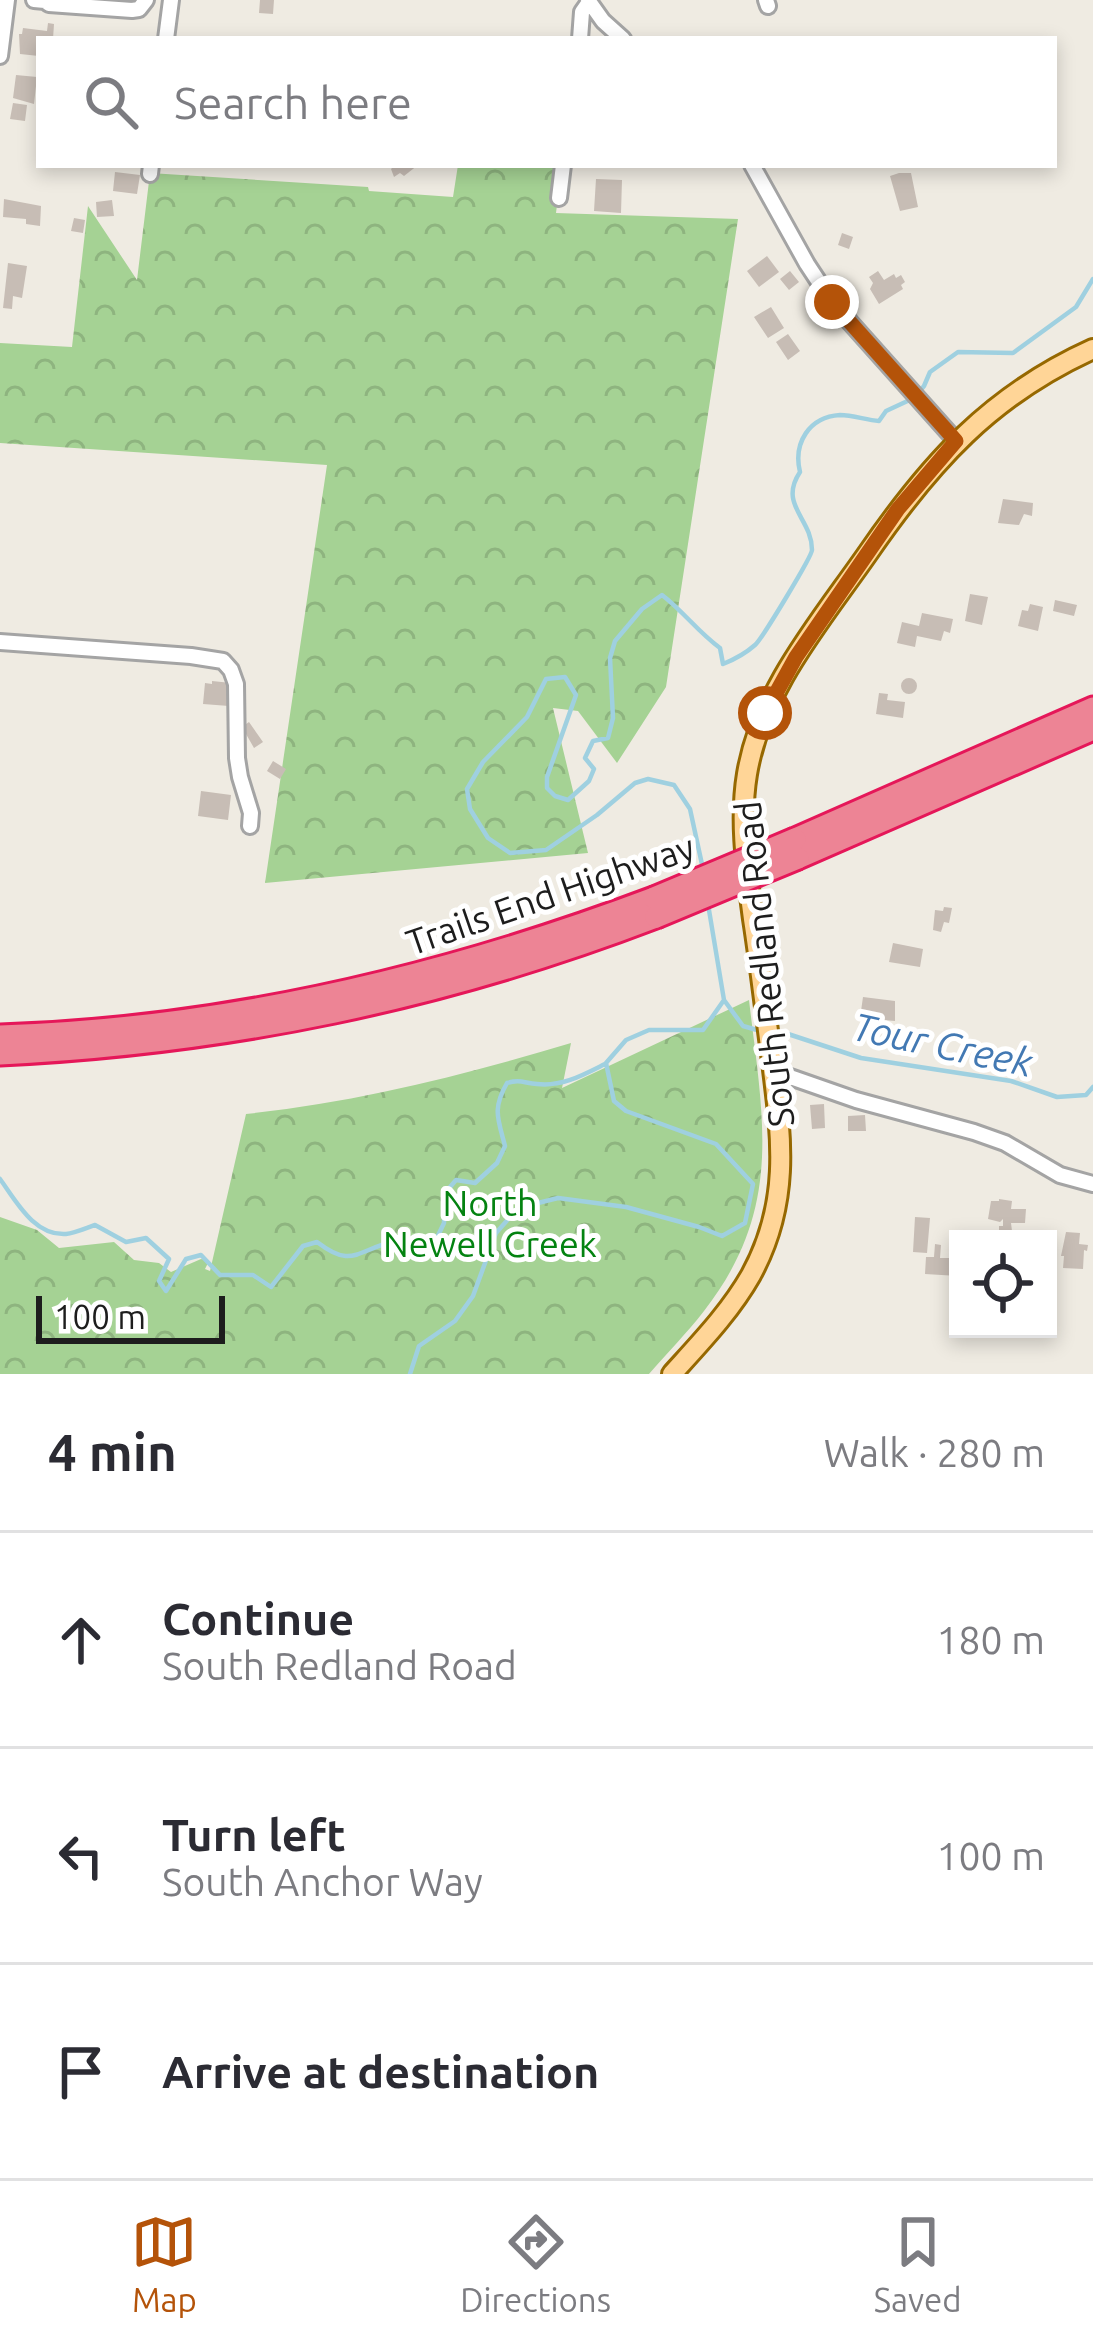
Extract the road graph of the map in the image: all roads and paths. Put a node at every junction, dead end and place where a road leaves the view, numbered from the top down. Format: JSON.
{"nodes":[{"id":1,"x":34,"y":0,"type":"edge"},
{"id":2,"x":45,"y":0,"type":"edge"},
{"id":3,"x":146,"y":0,"type":"edge"},
{"id":4,"x":170,"y":0,"type":"edge"},
{"id":5,"x":588,"y":1,"type":"edge"},
{"id":6,"x":4,"y":4,"type":"edge"},
{"id":7,"x":166,"y":36,"type":"edge"},
{"id":8,"x":580,"y":36,"type":"edge"},
{"id":9,"x":620,"y":36,"type":"edge"},
{"id":10,"x":0,"y":56,"type":"edge"},
{"id":11,"x":562,"y":168,"type":"edge"},
{"id":12,"x":754,"y":168,"type":"edge"},
{"id":13,"x":559,"y":198,"type":"dead end"},
{"id":14,"x":1093,"y":349,"type":"edge"},
{"id":15,"x":956,"y":441,"type":"junction"},
{"id":16,"x":0,"y":642,"type":"edge"},
{"id":17,"x":1093,"y":708,"type":"edge"},
{"id":18,"x":1093,"y":729,"type":"edge"},
{"id":19,"x":250,"y":826,"type":"dead end"},
{"id":20,"x":797,"y":848,"type":"junction"},
{"id":21,"x":655,"y":908,"type":"junction"},
{"id":22,"x":0,"y":1036,"type":"edge"},
{"id":23,"x":0,"y":1054,"type":"edge"},
{"id":24,"x":773,"y":1071,"type":"junction"},
{"id":25,"x":1093,"y":1184,"type":"edge"},
{"id":26,"x":671,"y":1374,"type":"edge"}],
"edges":[{"from":1,"to":2,"type":"street"},
{"from":2,"to":3,"type":"street"},
{"from":4,"to":7,"type":"street"},
{"from":5,"to":8,"type":"street"},
{"from":5,"to":9,"type":"street"},
{"from":6,"to":10,"type":"street"},
{"from":11,"to":13,"type":"street"},
{"from":12,"to":15,"type":"street"},
{"from":14,"to":15,"type":"main road","name":"South Redland Road"},
{"from":15,"to":24,"type":"main road","name":"South Redland Road"},
{"from":16,"to":19,"type":"street"},
{"from":17,"to":20,"type":"highway","name":"Trails End Highway"},
{"from":18,"to":20,"type":"highway","name":"Trails End Highway"},
{"from":20,"to":21,"type":"highway","name":"Trails End Highway","bridge":true},
{"from":21,"to":22,"type":"highway","name":"Trails End Highway"},
{"from":21,"to":23,"type":"highway","name":"Trails End Highway"},
{"from":24,"to":25,"type":"street"},
{"from":24,"to":26,"type":"main road","name":"South Redland Road"}]}
